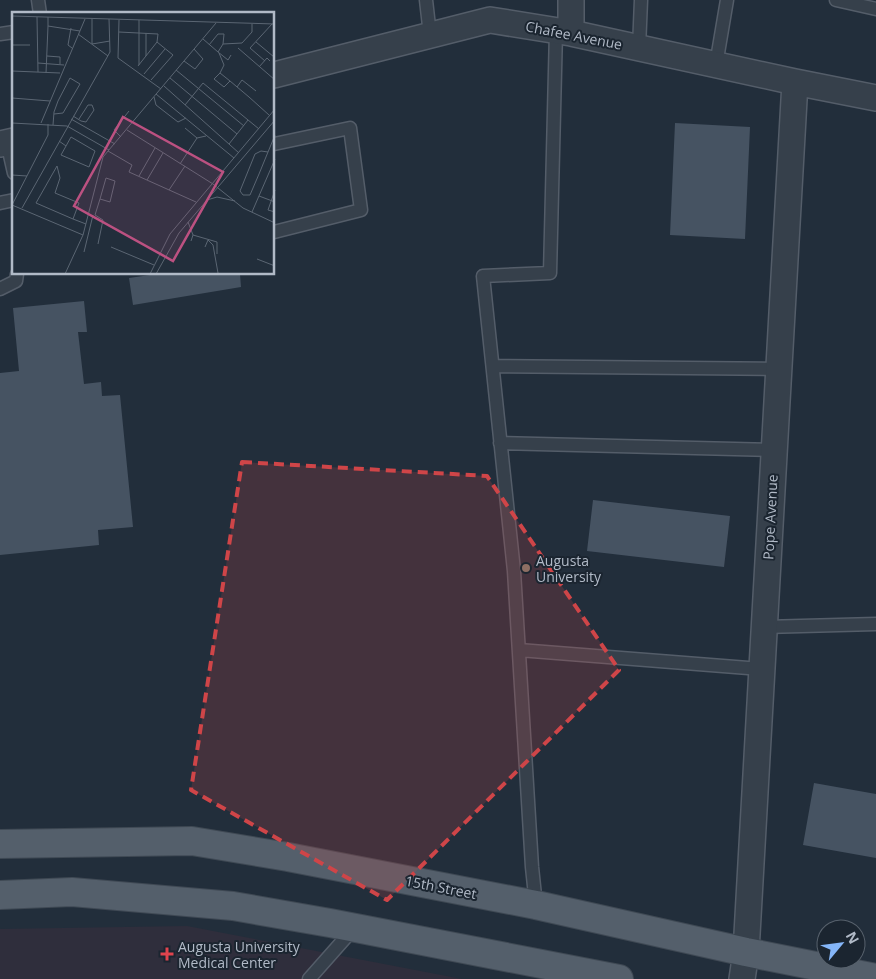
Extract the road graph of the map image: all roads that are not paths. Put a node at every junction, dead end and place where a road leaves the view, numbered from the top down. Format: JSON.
{"nodes":[{"id":1,"x":426,"y":0,"type":"edge"},
{"id":2,"x":571,"y":0,"type":"edge"},
{"id":3,"x":641,"y":0,"type":"edge"},
{"id":4,"x":727,"y":0,"type":"edge"},
{"id":5,"x":836,"y":0,"type":"edge"},
{"id":6,"x":876,"y":9,"type":"edge"},
{"id":7,"x":563,"y":32,"type":"junction"},
{"id":8,"x":430,"y":35,"type":"junction"},
{"id":9,"x":639,"y":48,"type":"junction"},
{"id":10,"x":716,"y":65,"type":"junction"},
{"id":11,"x":275,"y":75,"type":"edge"},
{"id":12,"x":795,"y":82,"type":"junction"},
{"id":13,"x":876,"y":98,"type":"edge"},
{"id":14,"x":7,"y":142,"type":"edge"},
{"id":15,"x":275,"y":144,"type":"edge"},
{"id":16,"x":12,"y":164,"type":"edge"},
{"id":17,"x":275,"y":232,"type":"edge"},
{"id":18,"x":17,"y":275,"type":"edge"},
{"id":19,"x":0,"y":289,"type":"edge"},
{"id":20,"x":493,"y":366,"type":"junction"},
{"id":21,"x":778,"y":369,"type":"junction"},
{"id":22,"x":500,"y":443,"type":"junction"},
{"id":23,"x":773,"y":450,"type":"junction"},
{"id":24,"x":876,"y":624,"type":"edge"},
{"id":25,"x":764,"y":627,"type":"junction"},
{"id":26,"x":519,"y":650,"type":"junction"},
{"id":27,"x":761,"y":670,"type":"junction"},
{"id":28,"x":108,"y":842,"type":"junction"},
{"id":29,"x":0,"y":844,"type":"edge"},
{"id":30,"x":0,"y":861,"type":"edge"},
{"id":31,"x":0,"y":895,"type":"edge"},
{"id":32,"x":536,"y":905,"type":"junction"},
{"id":33,"x":355,"y":928,"type":"junction"},
{"id":34,"x":746,"y":952,"type":"junction"},
{"id":35,"x":606,"y":978,"type":"edge"},
{"id":36,"x":876,"y":978,"type":"edge"},
{"id":37,"x":309,"y":979,"type":"edge"},
{"id":38,"x":742,"y":979,"type":"edge"}],
"edges":[{"from":1,"to":8,"type":"lane"},
{"from":2,"to":7,"type":"street"},
{"from":3,"to":9,"type":"lane"},
{"from":4,"to":10,"type":"lane"},
{"from":5,"to":6,"type":"lane"},
{"from":7,"to":8,"type":"street","name":"Chafee Avenue"},
{"from":7,"to":9,"type":"street","name":"Chafee Avenue"},
{"from":7,"to":20,"type":"lane"},
{"from":8,"to":11,"type":"street","name":"Chafee Avenue"},
{"from":9,"to":10,"type":"street","name":"Chafee Avenue"},
{"from":10,"to":12,"type":"street","name":"Chafee Avenue"},
{"from":12,"to":13,"type":"street","name":"Chafee Avenue"},
{"from":12,"to":21,"type":"street","name":"Pope Avenue"},
{"from":14,"to":16,"type":"lane"},
{"from":15,"to":17,"type":"lane"},
{"from":18,"to":19,"type":"lane"},
{"from":20,"to":21,"type":"lane"},
{"from":20,"to":22,"type":"lane"},
{"from":21,"to":23,"type":"street","name":"Pope Avenue"},
{"from":22,"to":23,"type":"lane"},
{"from":22,"to":26,"type":"lane"},
{"from":23,"to":25,"type":"street","name":"Pope Avenue"},
{"from":24,"to":25,"type":"lane"},
{"from":25,"to":27,"type":"street","name":"Pope Avenue"},
{"from":26,"to":27,"type":"lane"},
{"from":26,"to":32,"type":"lane"},
{"from":27,"to":34,"type":"street","name":"Pope Avenue"},
{"from":28,"to":29,"type":"main road","name":"15th Street"},
{"from":28,"to":30,"type":"main road"},
{"from":28,"to":32,"type":"main road","name":"15th Street"},
{"from":31,"to":33,"type":"main road"},
{"from":32,"to":34,"type":"main road","name":"15th Street"},
{"from":33,"to":35,"type":"main road"},
{"from":33,"to":37,"type":"lane"},
{"from":34,"to":36,"type":"main road","name":"15th Street"},
{"from":34,"to":38,"type":"street","name":"Pope Avenue"}]}
